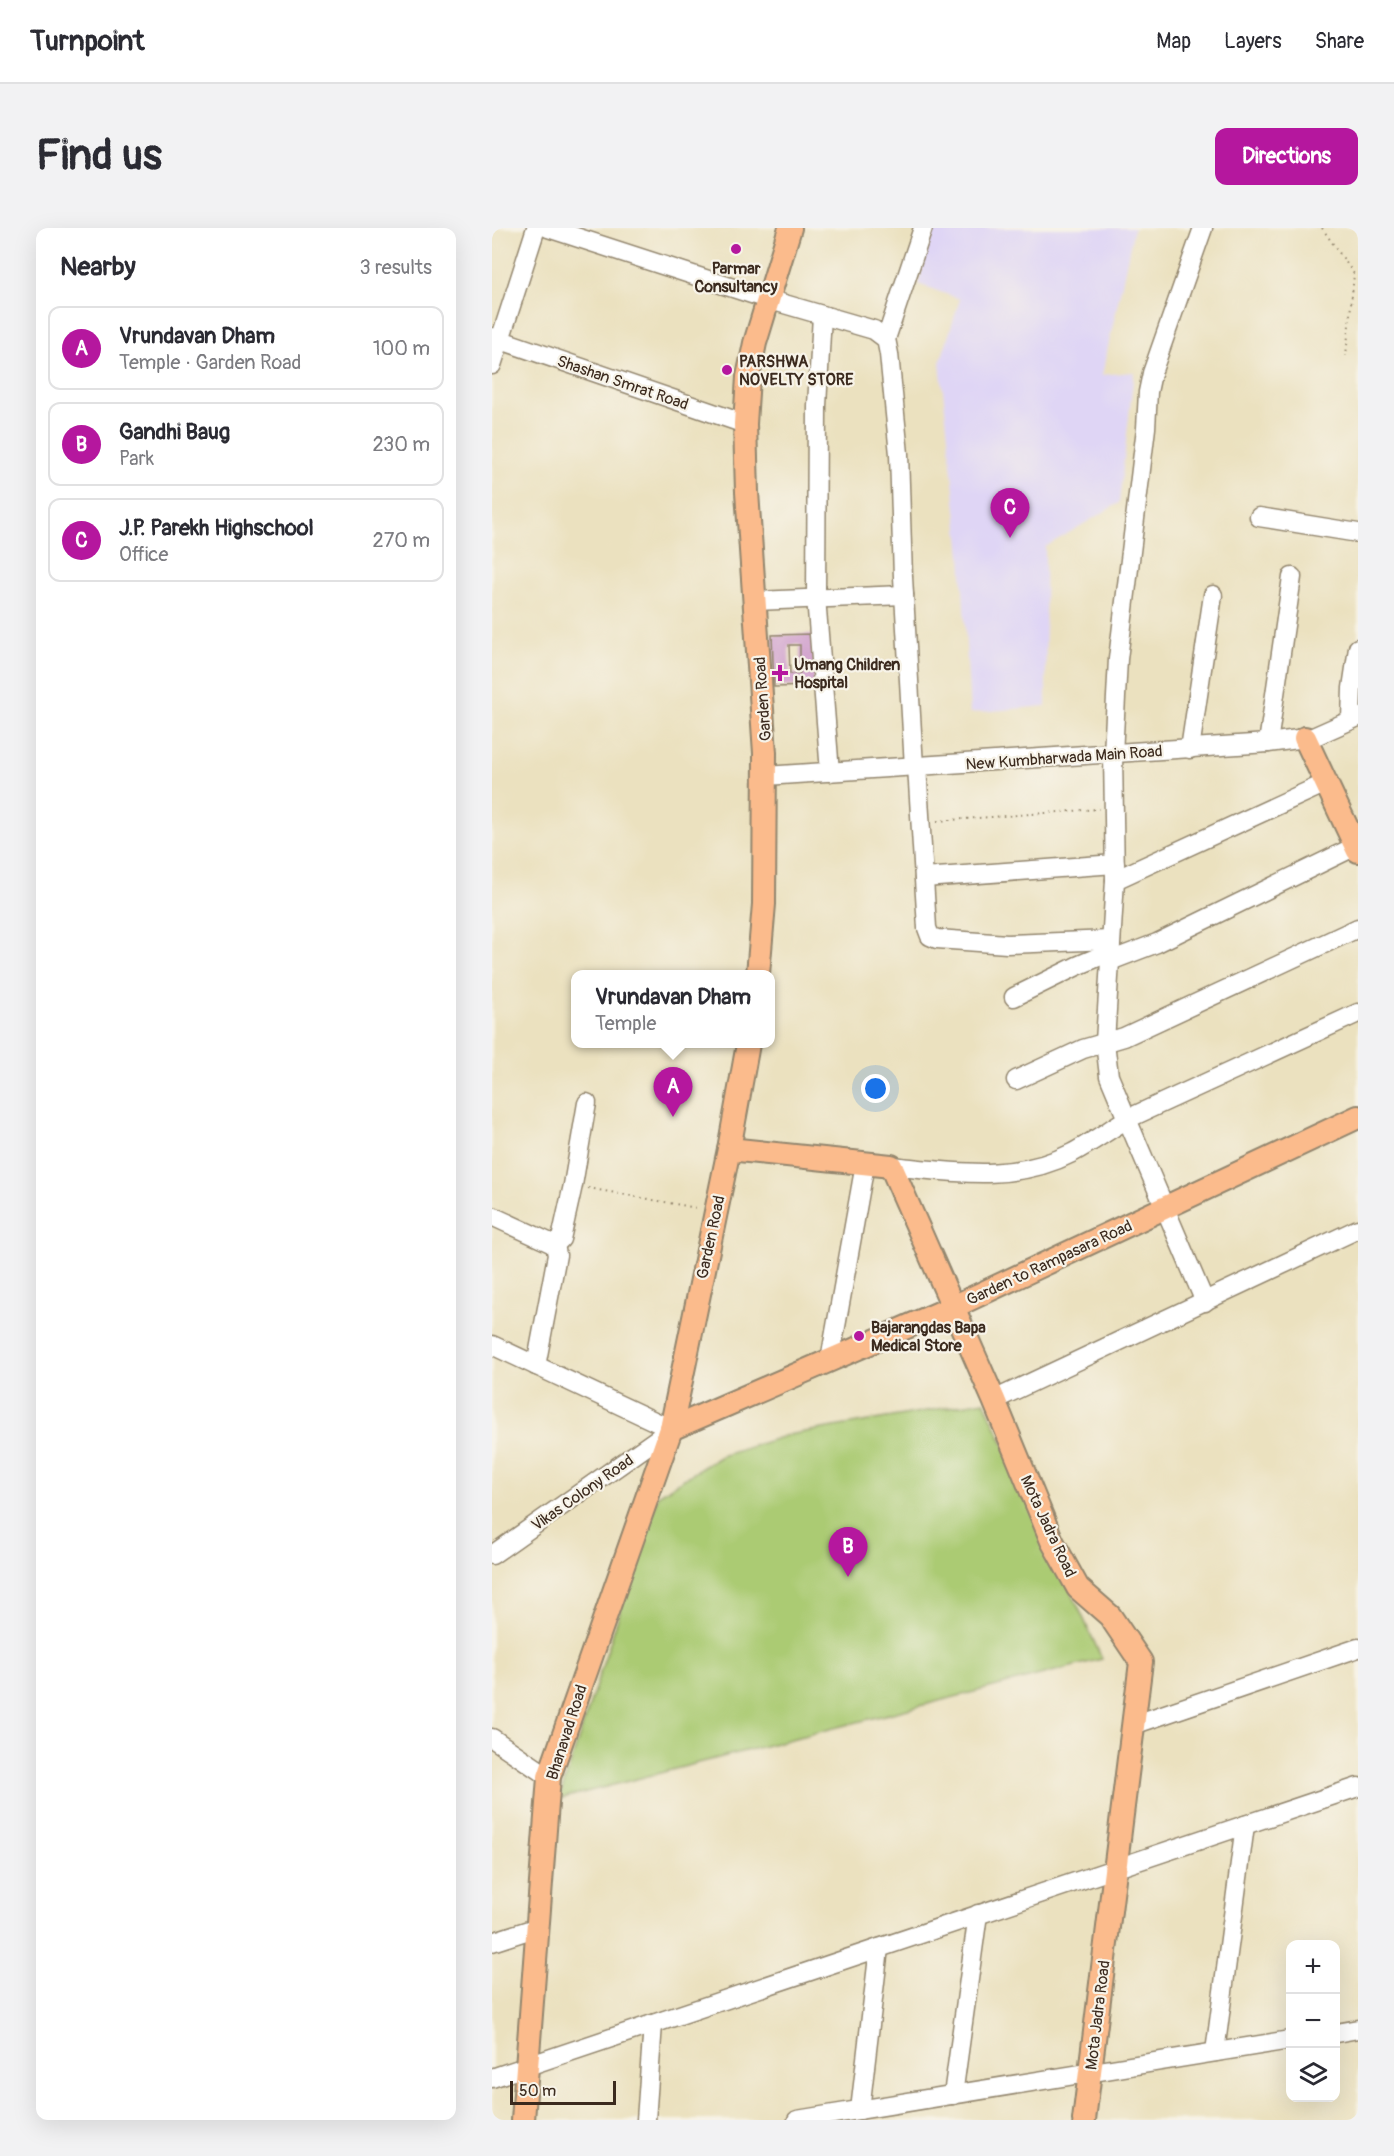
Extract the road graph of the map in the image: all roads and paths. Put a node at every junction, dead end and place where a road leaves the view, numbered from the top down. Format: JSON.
{"nodes":[{"id":1,"x":537,"y":228,"type":"edge"},
{"id":2,"x":548,"y":228,"type":"edge"},
{"id":3,"x":790,"y":228,"type":"edge"},
{"id":4,"x":923,"y":228,"type":"edge"},
{"id":5,"x":1203,"y":228,"type":"edge"},
{"id":6,"x":1322,"y":228,"type":"edge"},
{"id":7,"x":767,"y":298,"type":"junction"},
{"id":8,"x":822,"y":315,"type":"junction"},
{"id":9,"x":496,"y":339,"type":"edge"},
{"id":10,"x":885,"y":339,"type":"junction"},
{"id":11,"x":1346,"y":356,"type":"dead end"},
{"id":12,"x":492,"y":365,"type":"edge"},
{"id":13,"x":745,"y":424,"type":"junction"},
{"id":14,"x":1259,"y":517,"type":"dead end"},
{"id":15,"x":1358,"y":533,"type":"edge"},
{"id":16,"x":1292,"y":577,"type":"dead end"},
{"id":17,"x":904,"y":595,"type":"junction"},
{"id":18,"x":1213,"y":595,"type":"dead end"},
{"id":19,"x":816,"y":597,"type":"junction"},
{"id":20,"x":755,"y":601,"type":"junction"},
{"id":21,"x":1358,"y":648,"type":"edge"},
{"id":22,"x":1355,"y":719,"type":"edge"},
{"id":23,"x":1305,"y":738,"type":"junction"},
{"id":24,"x":1268,"y":743,"type":"junction"},
{"id":25,"x":1190,"y":749,"type":"junction"},
{"id":26,"x":1113,"y":754,"type":"junction"},
{"id":27,"x":915,"y":766,"type":"junction"},
{"id":28,"x":830,"y":772,"type":"junction"},
{"id":29,"x":765,"y":776,"type":"junction"},
{"id":30,"x":1326,"y":783,"type":"junction"},
{"id":31,"x":1114,"y":808,"type":"junction"},
{"id":32,"x":920,"y":823,"type":"junction"},
{"id":33,"x":1357,"y":847,"type":"edge"},
{"id":34,"x":1115,"y":872,"type":"junction"},
{"id":35,"x":924,"y":878,"type":"junction"},
{"id":36,"x":1358,"y":928,"type":"edge"},
{"id":37,"x":1111,"y":951,"type":"junction"},
{"id":38,"x":758,"y":970,"type":"edge"},
{"id":39,"x":1014,"y":997,"type":"dead end"},
{"id":40,"x":1358,"y":1013,"type":"edge"},
{"id":41,"x":1105,"y":1042,"type":"junction"},
{"id":42,"x":747,"y":1048,"type":"edge"},
{"id":43,"x":1016,"y":1080,"type":"dead end"},
{"id":44,"x":587,"y":1103,"type":"dead end"},
{"id":45,"x":1358,"y":1117,"type":"edge"},
{"id":46,"x":1127,"y":1119,"type":"junction"},
{"id":47,"x":729,"y":1149,"type":"junction"},
{"id":48,"x":865,"y":1164,"type":"junction"},
{"id":49,"x":891,"y":1166,"type":"junction"},
{"id":50,"x":573,"y":1185,"type":"junction"},
{"id":51,"x":1165,"y":1209,"type":"junction"},
{"id":52,"x":716,"y":1211,"type":"junction"},
{"id":53,"x":492,"y":1216,"type":"edge"},
{"id":54,"x":1358,"y":1229,"type":"edge"},
{"id":55,"x":555,"y":1245,"type":"junction"},
{"id":56,"x":1205,"y":1302,"type":"junction"},
{"id":57,"x":953,"y":1307,"type":"junction"},
{"id":58,"x":492,"y":1345,"type":"edge"},
{"id":59,"x":830,"y":1360,"type":"junction"},
{"id":60,"x":536,"y":1366,"type":"junction"},
{"id":61,"x":994,"y":1400,"type":"junction"},
{"id":62,"x":671,"y":1429,"type":"junction"},
{"id":63,"x":492,"y":1555,"type":"edge"},
{"id":64,"x":1358,"y":1648,"type":"edge"},
{"id":65,"x":1133,"y":1725,"type":"junction"},
{"id":66,"x":492,"y":1738,"type":"edge"},
{"id":67,"x":549,"y":1777,"type":"junction"},
{"id":68,"x":1358,"y":1787,"type":"edge"},
{"id":69,"x":1245,"y":1825,"type":"junction"},
{"id":70,"x":1115,"y":1868,"type":"junction"},
{"id":71,"x":978,"y":1914,"type":"junction"},
{"id":72,"x":537,"y":1927,"type":"junction"},
{"id":73,"x":492,"y":1942,"type":"edge"},
{"id":74,"x":879,"y":1948,"type":"junction"},
{"id":75,"x":653,"y":2024,"type":"junction"},
{"id":76,"x":1358,"y":2029,"type":"edge"},
{"id":77,"x":1340,"y":2032,"type":"edge"},
{"id":78,"x":1286,"y":2041,"type":"edge"},
{"id":79,"x":1215,"y":2052,"type":"junction"},
{"id":80,"x":527,"y":2066,"type":"junction"},
{"id":81,"x":1089,"y":2073,"type":"junction"},
{"id":82,"x":492,"y":2078,"type":"edge"},
{"id":83,"x":953,"y":2095,"type":"junction"},
{"id":84,"x":860,"y":2110,"type":"junction"},
{"id":85,"x":523,"y":2120,"type":"edge"},
{"id":86,"x":646,"y":2120,"type":"edge"},
{"id":87,"x":797,"y":2120,"type":"edge"},
{"id":88,"x":1084,"y":2120,"type":"edge"}],
"edges":[{"from":1,"to":9,"type":"street"},
{"from":2,"to":7,"type":"street"},
{"from":3,"to":7,"type":"main road","name":"Garden Road"},
{"from":4,"to":10,"type":"street"},
{"from":5,"to":26,"type":"street"},
{"from":6,"to":11,"type":"path"},
{"from":7,"to":8,"type":"street"},
{"from":7,"to":13,"type":"main road","name":"Garden Road"},
{"from":8,"to":10,"type":"street"},
{"from":8,"to":19,"type":"street"},
{"from":9,"to":12,"type":"street"},
{"from":9,"to":13,"type":"street","name":"Shashan Smrat Road"},
{"from":10,"to":17,"type":"street"},
{"from":13,"to":20,"type":"main road","name":"Garden Road"},
{"from":14,"to":15,"type":"street"},
{"from":16,"to":24,"type":"street"},
{"from":17,"to":19,"type":"street"},
{"from":17,"to":27,"type":"street"},
{"from":18,"to":25,"type":"street"},
{"from":19,"to":20,"type":"street"},
{"from":19,"to":28,"type":"street"},
{"from":20,"to":29,"type":"main road","name":"Garden Road"},
{"from":21,"to":22,"type":"street"},
{"from":22,"to":23,"type":"street","name":"New Kumbharwada Main Road"},
{"from":23,"to":24,"type":"street","name":"New Kumbharwada Main Road"},
{"from":23,"to":30,"type":"main road"},
{"from":24,"to":25,"type":"street","name":"New Kumbharwada Main Road"},
{"from":25,"to":26,"type":"street","name":"New Kumbharwada Main Road"},
{"from":26,"to":27,"type":"street","name":"New Kumbharwada Main Road"},
{"from":26,"to":31,"type":"street"},
{"from":27,"to":28,"type":"street","name":"New Kumbharwada Main Road"},
{"from":27,"to":32,"type":"street"},
{"from":28,"to":29,"type":"street","name":"New Kumbharwada Main Road"},
{"from":29,"to":38,"type":"main road","name":"Garden Road"},
{"from":30,"to":33,"type":"main road"},
{"from":30,"to":34,"type":"street"},
{"from":31,"to":32,"type":"path"},
{"from":31,"to":34,"type":"street"},
{"from":32,"to":35,"type":"street"},
{"from":33,"to":37,"type":"street"},
{"from":34,"to":35,"type":"street"},
{"from":34,"to":37,"type":"street"},
{"from":35,"to":37,"type":"street"},
{"from":36,"to":41,"type":"street"},
{"from":37,"to":39,"type":"street"},
{"from":37,"to":41,"type":"street"},
{"from":40,"to":46,"type":"street"},
{"from":41,"to":43,"type":"street"},
{"from":41,"to":46,"type":"street"},
{"from":42,"to":47,"type":"main road","name":"Garden Road"},
{"from":44,"to":50,"type":"street"},
{"from":45,"to":51,"type":"main road","name":"Garden to Rampasara Road"},
{"from":46,"to":49,"type":"street"},
{"from":46,"to":51,"type":"street"},
{"from":47,"to":48,"type":"main road"},
{"from":47,"to":52,"type":"main road","name":"Garden Road"},
{"from":48,"to":49,"type":"main road"},
{"from":48,"to":59,"type":"street"},
{"from":49,"to":57,"type":"main road","name":"Mota Jadra Road"},
{"from":50,"to":52,"type":"path"},
{"from":50,"to":55,"type":"street"},
{"from":51,"to":56,"type":"street"},
{"from":51,"to":57,"type":"main road","name":"Garden to Rampasara Road"},
{"from":52,"to":62,"type":"main road","name":"Garden Road"},
{"from":53,"to":55,"type":"street"},
{"from":54,"to":56,"type":"street"},
{"from":55,"to":60,"type":"street"},
{"from":56,"to":61,"type":"street"},
{"from":57,"to":59,"type":"main road","name":"Garden to Rampasara Road"},
{"from":57,"to":61,"type":"main road","name":"Mota Jadra Road"},
{"from":58,"to":60,"type":"street"},
{"from":59,"to":62,"type":"main road","name":"Garden to Rampasara Road"},
{"from":60,"to":62,"type":"street"},
{"from":61,"to":65,"type":"main road","name":"Mota Jadra Road"},
{"from":62,"to":63,"type":"street","name":"Vikas Colony Road"},
{"from":62,"to":67,"type":"main road","name":"Bhanavad Road"},
{"from":64,"to":65,"type":"street"},
{"from":65,"to":70,"type":"main road","name":"Mota Jadra Road"},
{"from":66,"to":67,"type":"street"},
{"from":67,"to":72,"type":"main road","name":"Bhanavad Road"},
{"from":68,"to":69,"type":"street"},
{"from":69,"to":70,"type":"street"},
{"from":69,"to":79,"type":"street"},
{"from":70,"to":71,"type":"street"},
{"from":70,"to":81,"type":"main road","name":"Mota Jadra Road"},
{"from":71,"to":74,"type":"street"},
{"from":71,"to":83,"type":"street"},
{"from":72,"to":73,"type":"street"},
{"from":72,"to":80,"type":"main road","name":"Bhanavad Road"},
{"from":74,"to":75,"type":"street"},
{"from":74,"to":84,"type":"street"},
{"from":75,"to":80,"type":"street"},
{"from":75,"to":86,"type":"street"},
{"from":76,"to":77,"type":"street"},
{"from":78,"to":79,"type":"street"},
{"from":79,"to":81,"type":"street"},
{"from":80,"to":82,"type":"street"},
{"from":80,"to":85,"type":"main road","name":"Bhanavad Road"},
{"from":81,"to":83,"type":"street"},
{"from":81,"to":88,"type":"main road","name":"Mota Jadra Road"},
{"from":83,"to":84,"type":"street"},
{"from":84,"to":87,"type":"street"}]}
